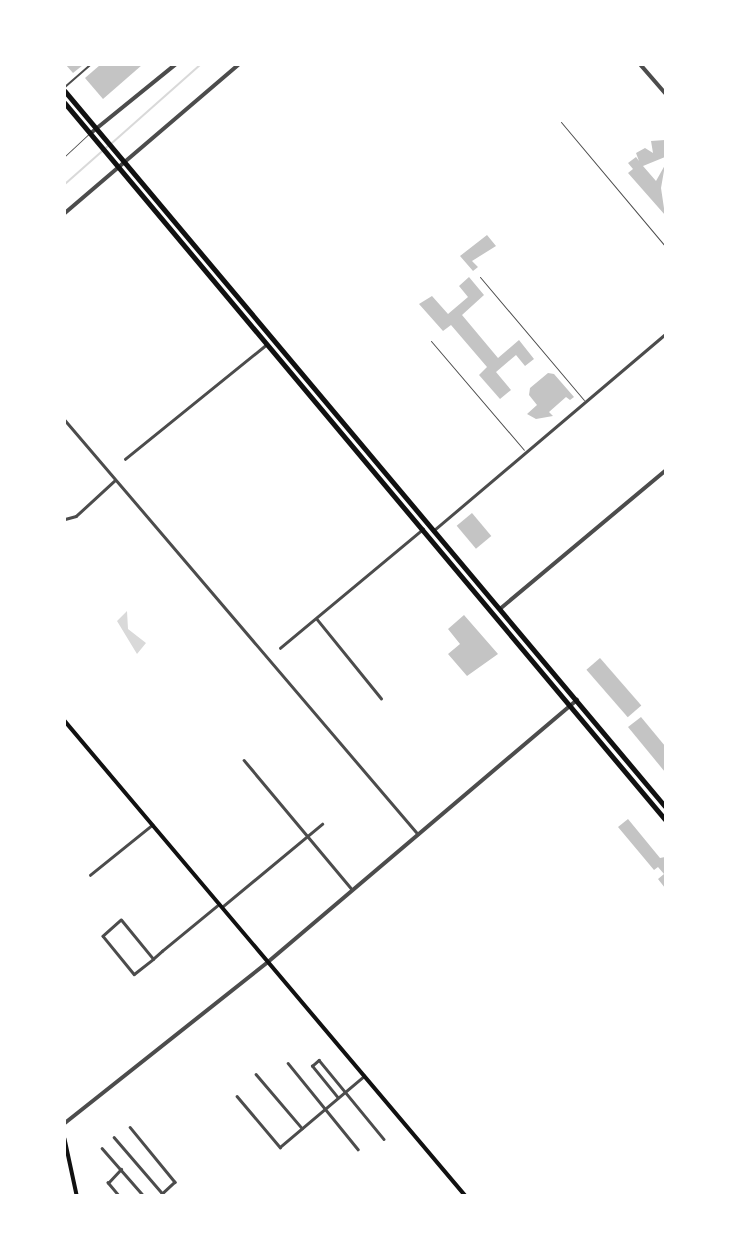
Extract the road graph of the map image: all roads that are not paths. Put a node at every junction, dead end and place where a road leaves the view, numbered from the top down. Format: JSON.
{"nodes":[{"id":1,"x":90,"y":65,"type":"edge"},
{"id":2,"x":175,"y":65,"type":"edge"},
{"id":3,"x":237,"y":65,"type":"edge"},
{"id":4,"x":641,"y":65,"type":"edge"},
{"id":5,"x":65,"y":89,"type":"edge"},
{"id":6,"x":665,"y":93,"type":"edge"},
{"id":7,"x":65,"y":103,"type":"edge"},
{"id":8,"x":561,"y":122,"type":"dead end"},
{"id":9,"x":99,"y":127,"type":"junction"},
{"id":10,"x":91,"y":133,"type":"junction"},
{"id":11,"x":65,"y":156,"type":"edge"},
{"id":12,"x":127,"y":159,"type":"junction"},
{"id":13,"x":119,"y":165,"type":"junction"},
{"id":14,"x":65,"y":213,"type":"edge"},
{"id":15,"x":665,"y":246,"type":"edge"},
{"id":16,"x":480,"y":277,"type":"dead end"},
{"id":17,"x":665,"y":334,"type":"edge"},
{"id":18,"x":430,"y":341,"type":"dead end"},
{"id":19,"x":266,"y":345,"type":"junction"},
{"id":20,"x":586,"y":401,"type":"junction"},
{"id":21,"x":65,"y":420,"type":"edge"},
{"id":22,"x":526,"y":452,"type":"junction"},
{"id":23,"x":125,"y":459,"type":"dead end"},
{"id":24,"x":665,"y":471,"type":"edge"},
{"id":25,"x":114,"y":481,"type":"junction"},
{"id":26,"x":65,"y":519,"type":"edge"},
{"id":27,"x":423,"y":529,"type":"junction"},
{"id":28,"x":433,"y":531,"type":"junction"},
{"id":29,"x":500,"y":609,"type":"junction"},
{"id":30,"x":316,"y":618,"type":"junction"},
{"id":31,"x":280,"y":648,"type":"dead end"},
{"id":32,"x":381,"y":698,"type":"dead end"},
{"id":33,"x":577,"y":700,"type":"junction"},
{"id":34,"x":570,"y":706,"type":"junction"},
{"id":35,"x":65,"y":721,"type":"edge"},
{"id":36,"x":244,"y":760,"type":"dead end"},
{"id":37,"x":665,"y":806,"type":"edge"},
{"id":38,"x":665,"y":819,"type":"edge"},
{"id":39,"x":322,"y":824,"type":"dead end"},
{"id":40,"x":152,"y":825,"type":"junction"},
{"id":41,"x":418,"y":834,"type":"junction"},
{"id":42,"x":308,"y":836,"type":"junction"},
{"id":43,"x":90,"y":875,"type":"dead end"},
{"id":44,"x":352,"y":890,"type":"junction"},
{"id":45,"x":220,"y":906,"type":"junction"},
{"id":46,"x":153,"y":959,"type":"junction"},
{"id":47,"x":268,"y":962,"type":"junction"},
{"id":48,"x":288,"y":1063,"type":"dead end"},
{"id":49,"x":256,"y":1074,"type":"dead end"},
{"id":50,"x":364,"y":1076,"type":"junction"},
{"id":51,"x":345,"y":1092,"type":"junction"},
{"id":52,"x":237,"y":1096,"type":"dead end"},
{"id":53,"x":338,"y":1098,"type":"junction"},
{"id":54,"x":326,"y":1109,"type":"junction"},
{"id":55,"x":65,"y":1123,"type":"edge"},
{"id":56,"x":130,"y":1127,"type":"dead end"},
{"id":57,"x":302,"y":1128,"type":"junction"},
{"id":58,"x":114,"y":1137,"type":"dead end"},
{"id":59,"x":65,"y":1139,"type":"edge"},
{"id":60,"x":384,"y":1139,"type":"dead end"},
{"id":61,"x":102,"y":1148,"type":"dead end"},
{"id":62,"x":358,"y":1149,"type":"dead end"},
{"id":63,"x":66,"y":1155,"type":"edge"},
{"id":64,"x":121,"y":1169,"type":"junction"},
{"id":65,"x":162,"y":1194,"type":"edge"},
{"id":66,"x":77,"y":1195,"type":"edge"},
{"id":67,"x":118,"y":1195,"type":"edge"},
{"id":68,"x":143,"y":1195,"type":"edge"},
{"id":69,"x":465,"y":1195,"type":"edge"}],
"edges":[{"from":1,"to":5,"type":"street"},
{"from":2,"to":9,"type":"street"},
{"from":3,"to":12,"type":"street"},
{"from":4,"to":6,"type":"street"},
{"from":5,"to":9,"type":"main road"},
{"from":7,"to":10,"type":"main road"},
{"from":8,"to":15,"type":"lane"},
{"from":9,"to":10,"type":"street"},
{"from":9,"to":12,"type":"main road"},
{"from":10,"to":11,"type":"lane"},
{"from":10,"to":13,"type":"main road"},
{"from":12,"to":13,"type":"street"},
{"from":12,"to":28,"type":"main road"},
{"from":13,"to":14,"type":"street"},
{"from":13,"to":19,"type":"main road"},
{"from":16,"to":20,"type":"lane"},
{"from":17,"to":20,"type":"street"},
{"from":18,"to":22,"type":"lane"},
{"from":19,"to":23,"type":"street"},
{"from":19,"to":27,"type":"main road"},
{"from":20,"to":22,"type":"street"},
{"from":21,"to":25,"type":"street"},
{"from":22,"to":28,"type":"street"},
{"from":24,"to":29,"type":"street"},
{"from":25,"to":26,"type":"street"},
{"from":25,"to":41,"type":"street"},
{"from":27,"to":30,"type":"street"},
{"from":27,"to":34,"type":"main road"},
{"from":28,"to":29,"type":"main road"},
{"from":29,"to":33,"type":"main road"},
{"from":30,"to":31,"type":"street"},
{"from":30,"to":32,"type":"street"},
{"from":33,"to":34,"type":"street"},
{"from":33,"to":37,"type":"main road"},
{"from":34,"to":38,"type":"main road"},
{"from":34,"to":41,"type":"street"},
{"from":35,"to":40,"type":"main road"},
{"from":36,"to":42,"type":"street"},
{"from":39,"to":42,"type":"street"},
{"from":40,"to":43,"type":"street"},
{"from":40,"to":45,"type":"main road"},
{"from":41,"to":44,"type":"street"},
{"from":42,"to":44,"type":"street"},
{"from":42,"to":45,"type":"street"},
{"from":44,"to":47,"type":"street"},
{"from":45,"to":46,"type":"street"},
{"from":45,"to":47,"type":"main road"},
{"from":46,"to":46,"type":"street"},
{"from":47,"to":50,"type":"main road"},
{"from":47,"to":55,"type":"street"},
{"from":48,"to":54,"type":"street"},
{"from":49,"to":57,"type":"street"},
{"from":50,"to":51,"type":"street"},
{"from":50,"to":69,"type":"main road"},
{"from":51,"to":53,"type":"street"},
{"from":51,"to":53,"type":"street"},
{"from":51,"to":60,"type":"street"},
{"from":52,"to":57,"type":"street"},
{"from":53,"to":54,"type":"street"},
{"from":54,"to":57,"type":"street"},
{"from":54,"to":62,"type":"street"},
{"from":56,"to":65,"type":"street"},
{"from":58,"to":65,"type":"street"},
{"from":59,"to":63,"type":"main road"},
{"from":61,"to":64,"type":"street"},
{"from":63,"to":66,"type":"main road"},
{"from":64,"to":67,"type":"street"},
{"from":64,"to":68,"type":"street"}]}
